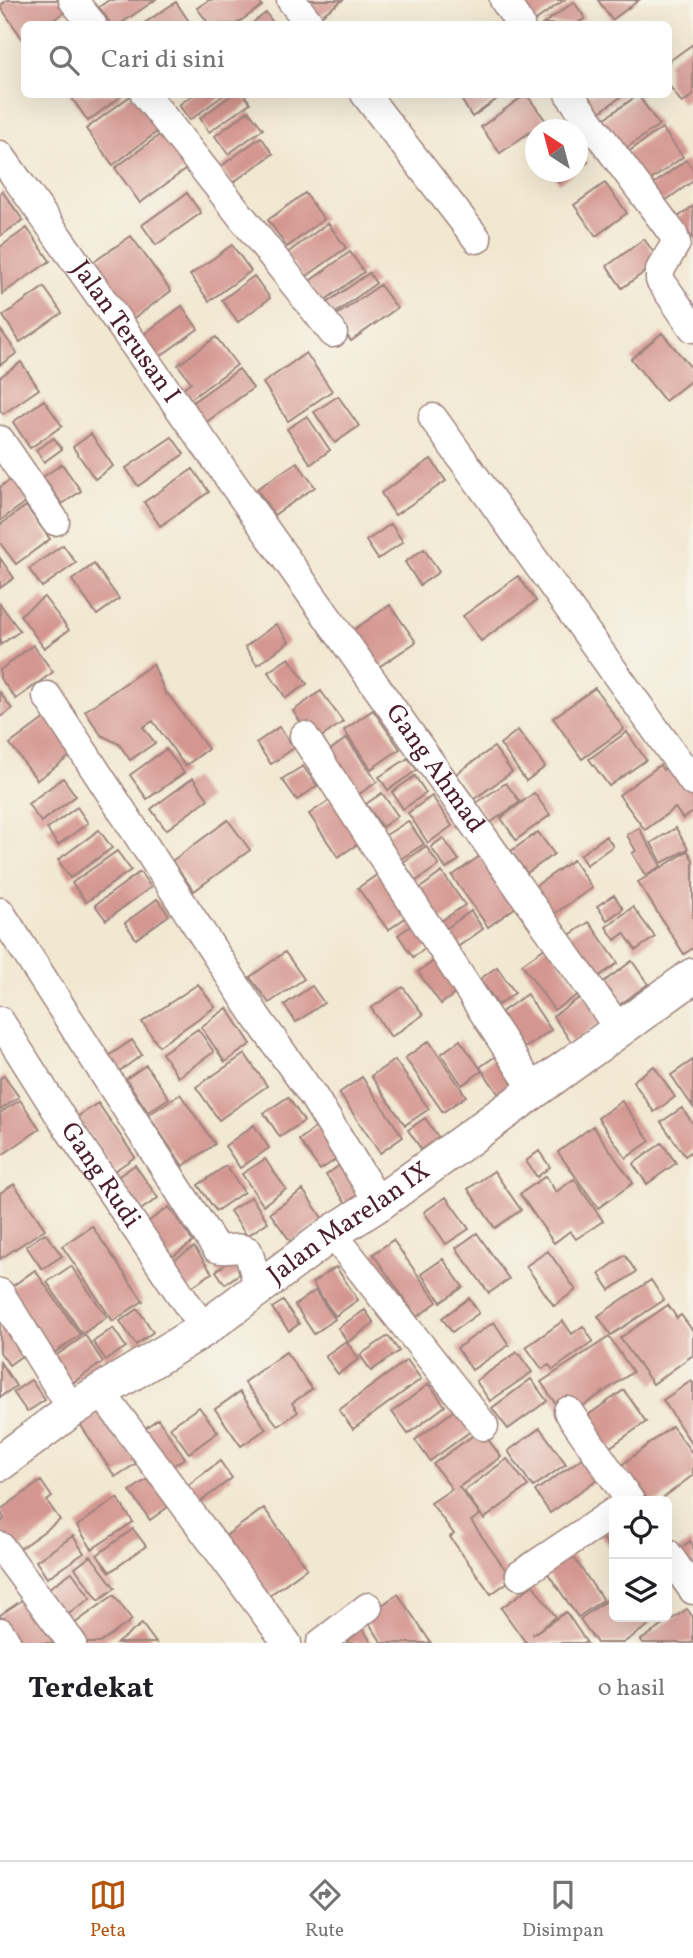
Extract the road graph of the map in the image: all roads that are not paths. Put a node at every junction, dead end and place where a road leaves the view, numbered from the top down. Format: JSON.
{"nodes":[{"id":1,"x":73,"y":0,"type":"edge"},
{"id":2,"x":291,"y":0,"type":"edge"},
{"id":3,"x":504,"y":0,"type":"edge"},
{"id":4,"x":90,"y":21,"type":"edge"},
{"id":5,"x":308,"y":21,"type":"edge"},
{"id":6,"x":518,"y":21,"type":"edge"},
{"id":7,"x":148,"y":98,"type":"edge"},
{"id":8,"x":368,"y":98,"type":"edge"},
{"id":9,"x":572,"y":98,"type":"edge"},
{"id":10,"x":0,"y":155,"type":"edge"},
{"id":11,"x":477,"y":239,"type":"dead end"},
{"id":12,"x":693,"y":328,"type":"edge"},
{"id":13,"x":333,"y":334,"type":"dead end"},
{"id":14,"x":433,"y":418,"type":"dead end"},
{"id":15,"x":0,"y":440,"type":"edge"},
{"id":16,"x":250,"y":509,"type":"joint"},
{"id":17,"x":55,"y":521,"type":"dead end"},
{"id":18,"x":47,"y":696,"type":"dead end"},
{"id":19,"x":304,"y":736,"type":"dead end"},
{"id":20,"x":693,"y":782,"type":"edge"},
{"id":21,"x":0,"y":912,"type":"edge"},
{"id":22,"x":693,"y":976,"type":"edge"},
{"id":23,"x":0,"y":1021,"type":"edge"},
{"id":24,"x":619,"y":1029,"type":"junction"},
{"id":25,"x":534,"y":1090,"type":"junction"},
{"id":26,"x":379,"y":1203,"type":"junction"},
{"id":27,"x":332,"y":1233,"type":"junction"},
{"id":28,"x":259,"y":1288,"type":"junction"},
{"id":29,"x":0,"y":1293,"type":"edge"},
{"id":30,"x":204,"y":1329,"type":"junction"},
{"id":31,"x":101,"y":1392,"type":"junction"},
{"id":32,"x":72,"y":1409,"type":"junction"},
{"id":33,"x":568,"y":1411,"type":"dead end"},
{"id":34,"x":484,"y":1426,"type":"dead end"},
{"id":35,"x":0,"y":1463,"type":"edge"},
{"id":36,"x":627,"y":1496,"type":"edge"},
{"id":37,"x":609,"y":1515,"type":"edge"},
{"id":38,"x":0,"y":1546,"type":"edge"},
{"id":39,"x":671,"y":1559,"type":"edge"},
{"id":40,"x":520,"y":1575,"type":"dead end"},
{"id":41,"x":693,"y":1590,"type":"edge"},
{"id":42,"x":368,"y":1607,"type":"dead end"},
{"id":43,"x":0,"y":1632,"type":"edge"},
{"id":44,"x":7,"y":1643,"type":"edge"},
{"id":45,"x":72,"y":1643,"type":"edge"},
{"id":46,"x":288,"y":1643,"type":"edge"},
{"id":47,"x":321,"y":1643,"type":"edge"}],
"edges":[{"from":1,"to":4,"type":"street"},
{"from":2,"to":5,"type":"street"},
{"from":3,"to":6,"type":"street"},
{"from":7,"to":13,"type":"street"},
{"from":8,"to":11,"type":"street"},
{"from":9,"to":12,"type":"street"},
{"from":10,"to":16,"type":"street","name":"Jalan Terusan I"},
{"from":14,"to":20,"type":"street"},
{"from":15,"to":17,"type":"street"},
{"from":16,"to":24,"type":"street","name":"Gang Ahmad"},
{"from":18,"to":26,"type":"street"},
{"from":19,"to":25,"type":"street"},
{"from":21,"to":28,"type":"street"},
{"from":22,"to":24,"type":"main road","name":"Jalan Marelan IX"},
{"from":23,"to":30,"type":"street","name":"Gang Rudi"},
{"from":24,"to":25,"type":"main road","name":"Jalan Marelan IX"},
{"from":25,"to":26,"type":"main road","name":"Jalan Marelan IX"},
{"from":26,"to":27,"type":"main road","name":"Jalan Marelan IX"},
{"from":27,"to":28,"type":"main road","name":"Jalan Marelan IX"},
{"from":27,"to":34,"type":"street"},
{"from":28,"to":30,"type":"main road","name":"Jalan Marelan IX"},
{"from":29,"to":32,"type":"street"},
{"from":30,"to":31,"type":"main road","name":"Jalan Marelan IX"},
{"from":31,"to":32,"type":"main road","name":"Jalan Marelan IX"},
{"from":31,"to":46,"type":"street"},
{"from":32,"to":35,"type":"main road","name":"Jalan Marelan IX"},
{"from":33,"to":36,"type":"street"},
{"from":37,"to":40,"type":"street"},
{"from":38,"to":45,"type":"street"},
{"from":39,"to":41,"type":"street"},
{"from":42,"to":47,"type":"street"},
{"from":43,"to":44,"type":"street"}]}
